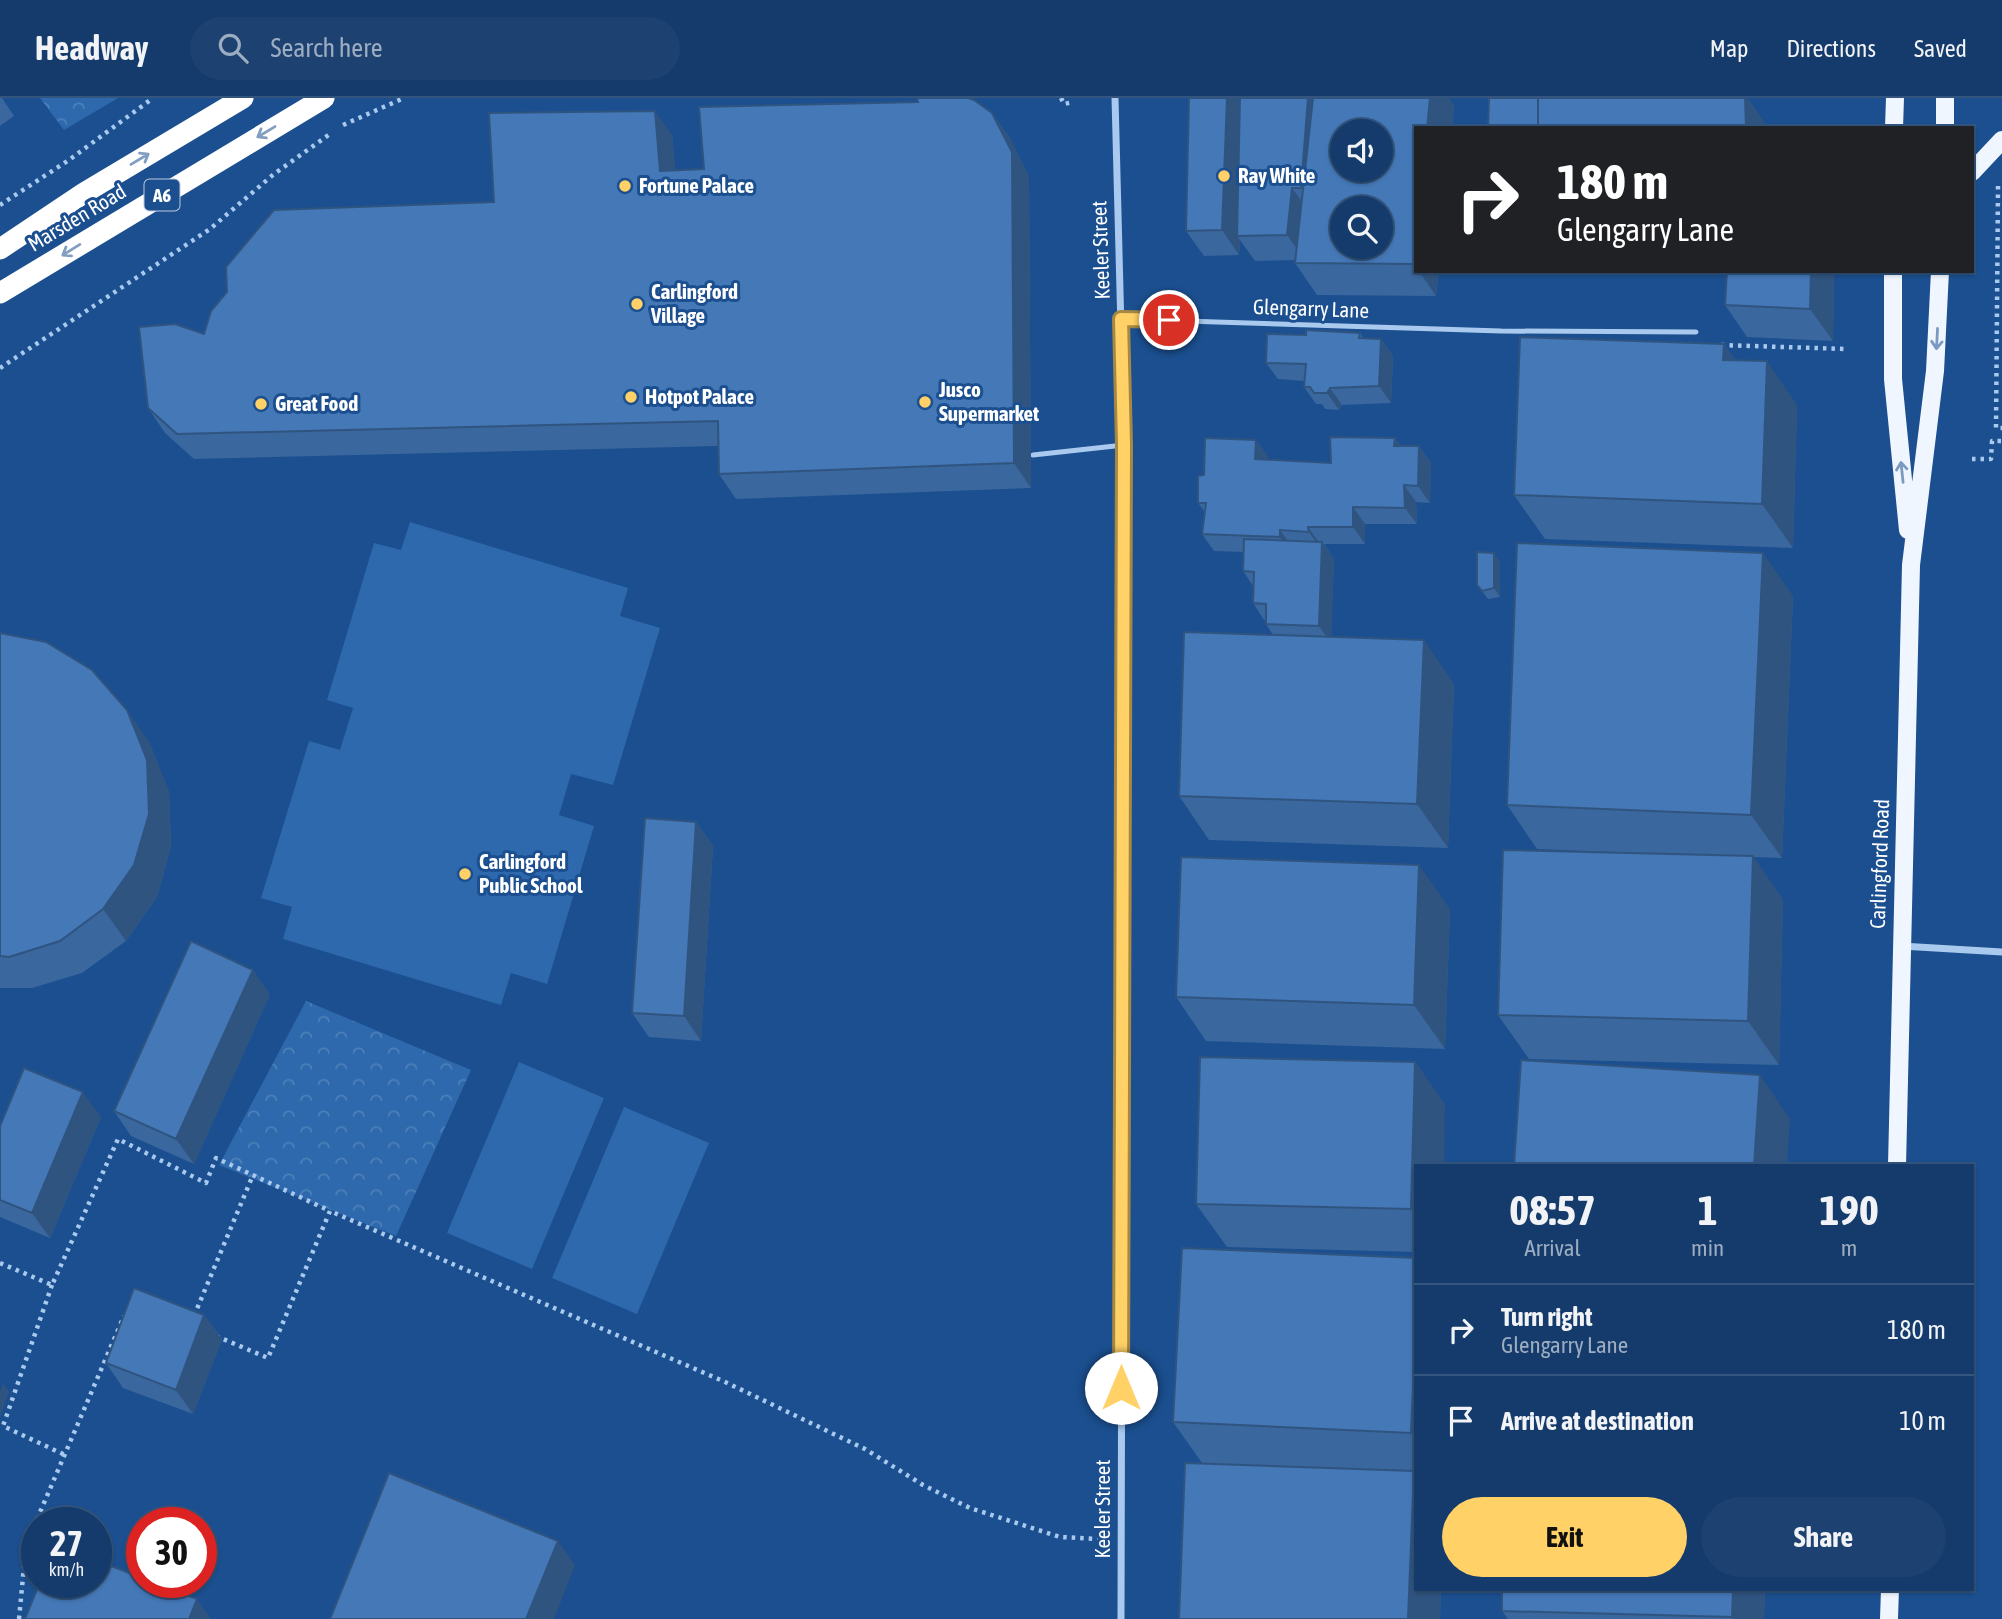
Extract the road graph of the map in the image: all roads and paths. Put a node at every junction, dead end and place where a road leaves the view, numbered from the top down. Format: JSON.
{"nodes":[{"id":1,"x":153,"y":98,"type":"edge"},
{"id":2,"x":243,"y":98,"type":"edge"},
{"id":3,"x":324,"y":98,"type":"edge"},
{"id":4,"x":404,"y":98,"type":"edge"},
{"id":5,"x":1062,"y":98,"type":"edge"},
{"id":6,"x":1115,"y":98,"type":"edge"},
{"id":7,"x":1895,"y":98,"type":"edge"},
{"id":8,"x":1945,"y":98,"type":"edge"},
{"id":9,"x":1073,"y":103,"type":"dead end"},
{"id":10,"x":1894,"y":126,"type":"edge"},
{"id":11,"x":1945,"y":126,"type":"edge"},
{"id":12,"x":2002,"y":139,"type":"edge"},
{"id":13,"x":1974,"y":170,"type":"edge"},
{"id":14,"x":1998,"y":184,"type":"dead end"},
{"id":15,"x":0,"y":205,"type":"edge"},
{"id":16,"x":0,"y":249,"type":"edge"},
{"id":17,"x":1893,"y":273,"type":"edge"},
{"id":18,"x":1940,"y":273,"type":"edge"},
{"id":19,"x":0,"y":293,"type":"edge"},
{"id":20,"x":1121,"y":319,"type":"junction"},
{"id":21,"x":1696,"y":332,"type":"joint"},
{"id":22,"x":1846,"y":349,"type":"dead end"},
{"id":23,"x":0,"y":368,"type":"edge"},
{"id":24,"x":2002,"y":428,"type":"edge"},
{"id":25,"x":2002,"y":441,"type":"edge"},
{"id":26,"x":1124,"y":445,"type":"junction"},
{"id":27,"x":1033,"y":455,"type":"dead end"},
{"id":28,"x":1972,"y":459,"type":"dead end"},
{"id":29,"x":1911,"y":565,"type":"junction"},
{"id":30,"x":1901,"y":946,"type":"junction"},
{"id":31,"x":2002,"y":952,"type":"edge"},
{"id":32,"x":1897,"y":1164,"type":"edge"},
{"id":33,"x":253,"y":1175,"type":"junction"},
{"id":34,"x":330,"y":1211,"type":"junction"},
{"id":35,"x":0,"y":1263,"type":"edge"},
{"id":36,"x":52,"y":1285,"type":"junction"},
{"id":37,"x":126,"y":1312,"type":"edge"},
{"id":38,"x":190,"y":1325,"type":"edge"},
{"id":39,"x":212,"y":1335,"type":"dead end"},
{"id":40,"x":1,"y":1426,"type":"edge"},
{"id":41,"x":65,"y":1455,"type":"junction"},
{"id":42,"x":1120,"y":1540,"type":"junction"},
{"id":43,"x":1890,"y":1591,"type":"edge"},
{"id":44,"x":19,"y":1619,"type":"edge"},
{"id":45,"x":1121,"y":1619,"type":"edge"},
{"id":46,"x":1889,"y":1619,"type":"edge"}],
"edges":[{"from":1,"to":15,"type":"path"},
{"from":16,"to":2,"type":"highway","name":"Marsden Road","number":"A6","one_way":true},
{"from":3,"to":19,"type":"highway","name":"Marsden Road","number":"A6","one_way":true},
{"from":4,"to":23,"type":"path"},
{"from":5,"to":9,"type":"path"},
{"from":6,"to":20,"type":"street","name":"Keeler Street"},
{"from":7,"to":10,"type":"main road"},
{"from":8,"to":11,"type":"main road"},
{"from":12,"to":13,"type":"main road"},
{"from":14,"to":24,"type":"path"},
{"from":29,"to":17,"type":"main road","name":"Carlingford Road","one_way":true},
{"from":18,"to":29,"type":"main road","name":"Carlingford Road","one_way":true},
{"from":20,"to":21,"type":"lane","name":"Glengarry Lane"},
{"from":20,"to":26,"type":"street","name":"Keeler Street"},
{"from":21,"to":22,"type":"path"},
{"from":25,"to":28,"type":"path"},
{"from":26,"to":27,"type":"lane"},
{"from":26,"to":42,"type":"street","name":"Keeler Street"},
{"from":29,"to":30,"type":"main road","name":"Carlingford Road"},
{"from":30,"to":31,"type":"street"},
{"from":30,"to":32,"type":"main road","name":"Carlingford Road"},
{"from":33,"to":34,"type":"path"},
{"from":33,"to":36,"type":"path"},
{"from":33,"to":38,"type":"path"},
{"from":34,"to":39,"type":"path"},
{"from":34,"to":42,"type":"path"},
{"from":35,"to":36,"type":"path"},
{"from":36,"to":40,"type":"path"},
{"from":37,"to":41,"type":"path"},
{"from":40,"to":41,"type":"path"},
{"from":41,"to":44,"type":"path"},
{"from":42,"to":45,"type":"street","name":"Keeler Street"},
{"from":43,"to":46,"type":"main road"}]}
